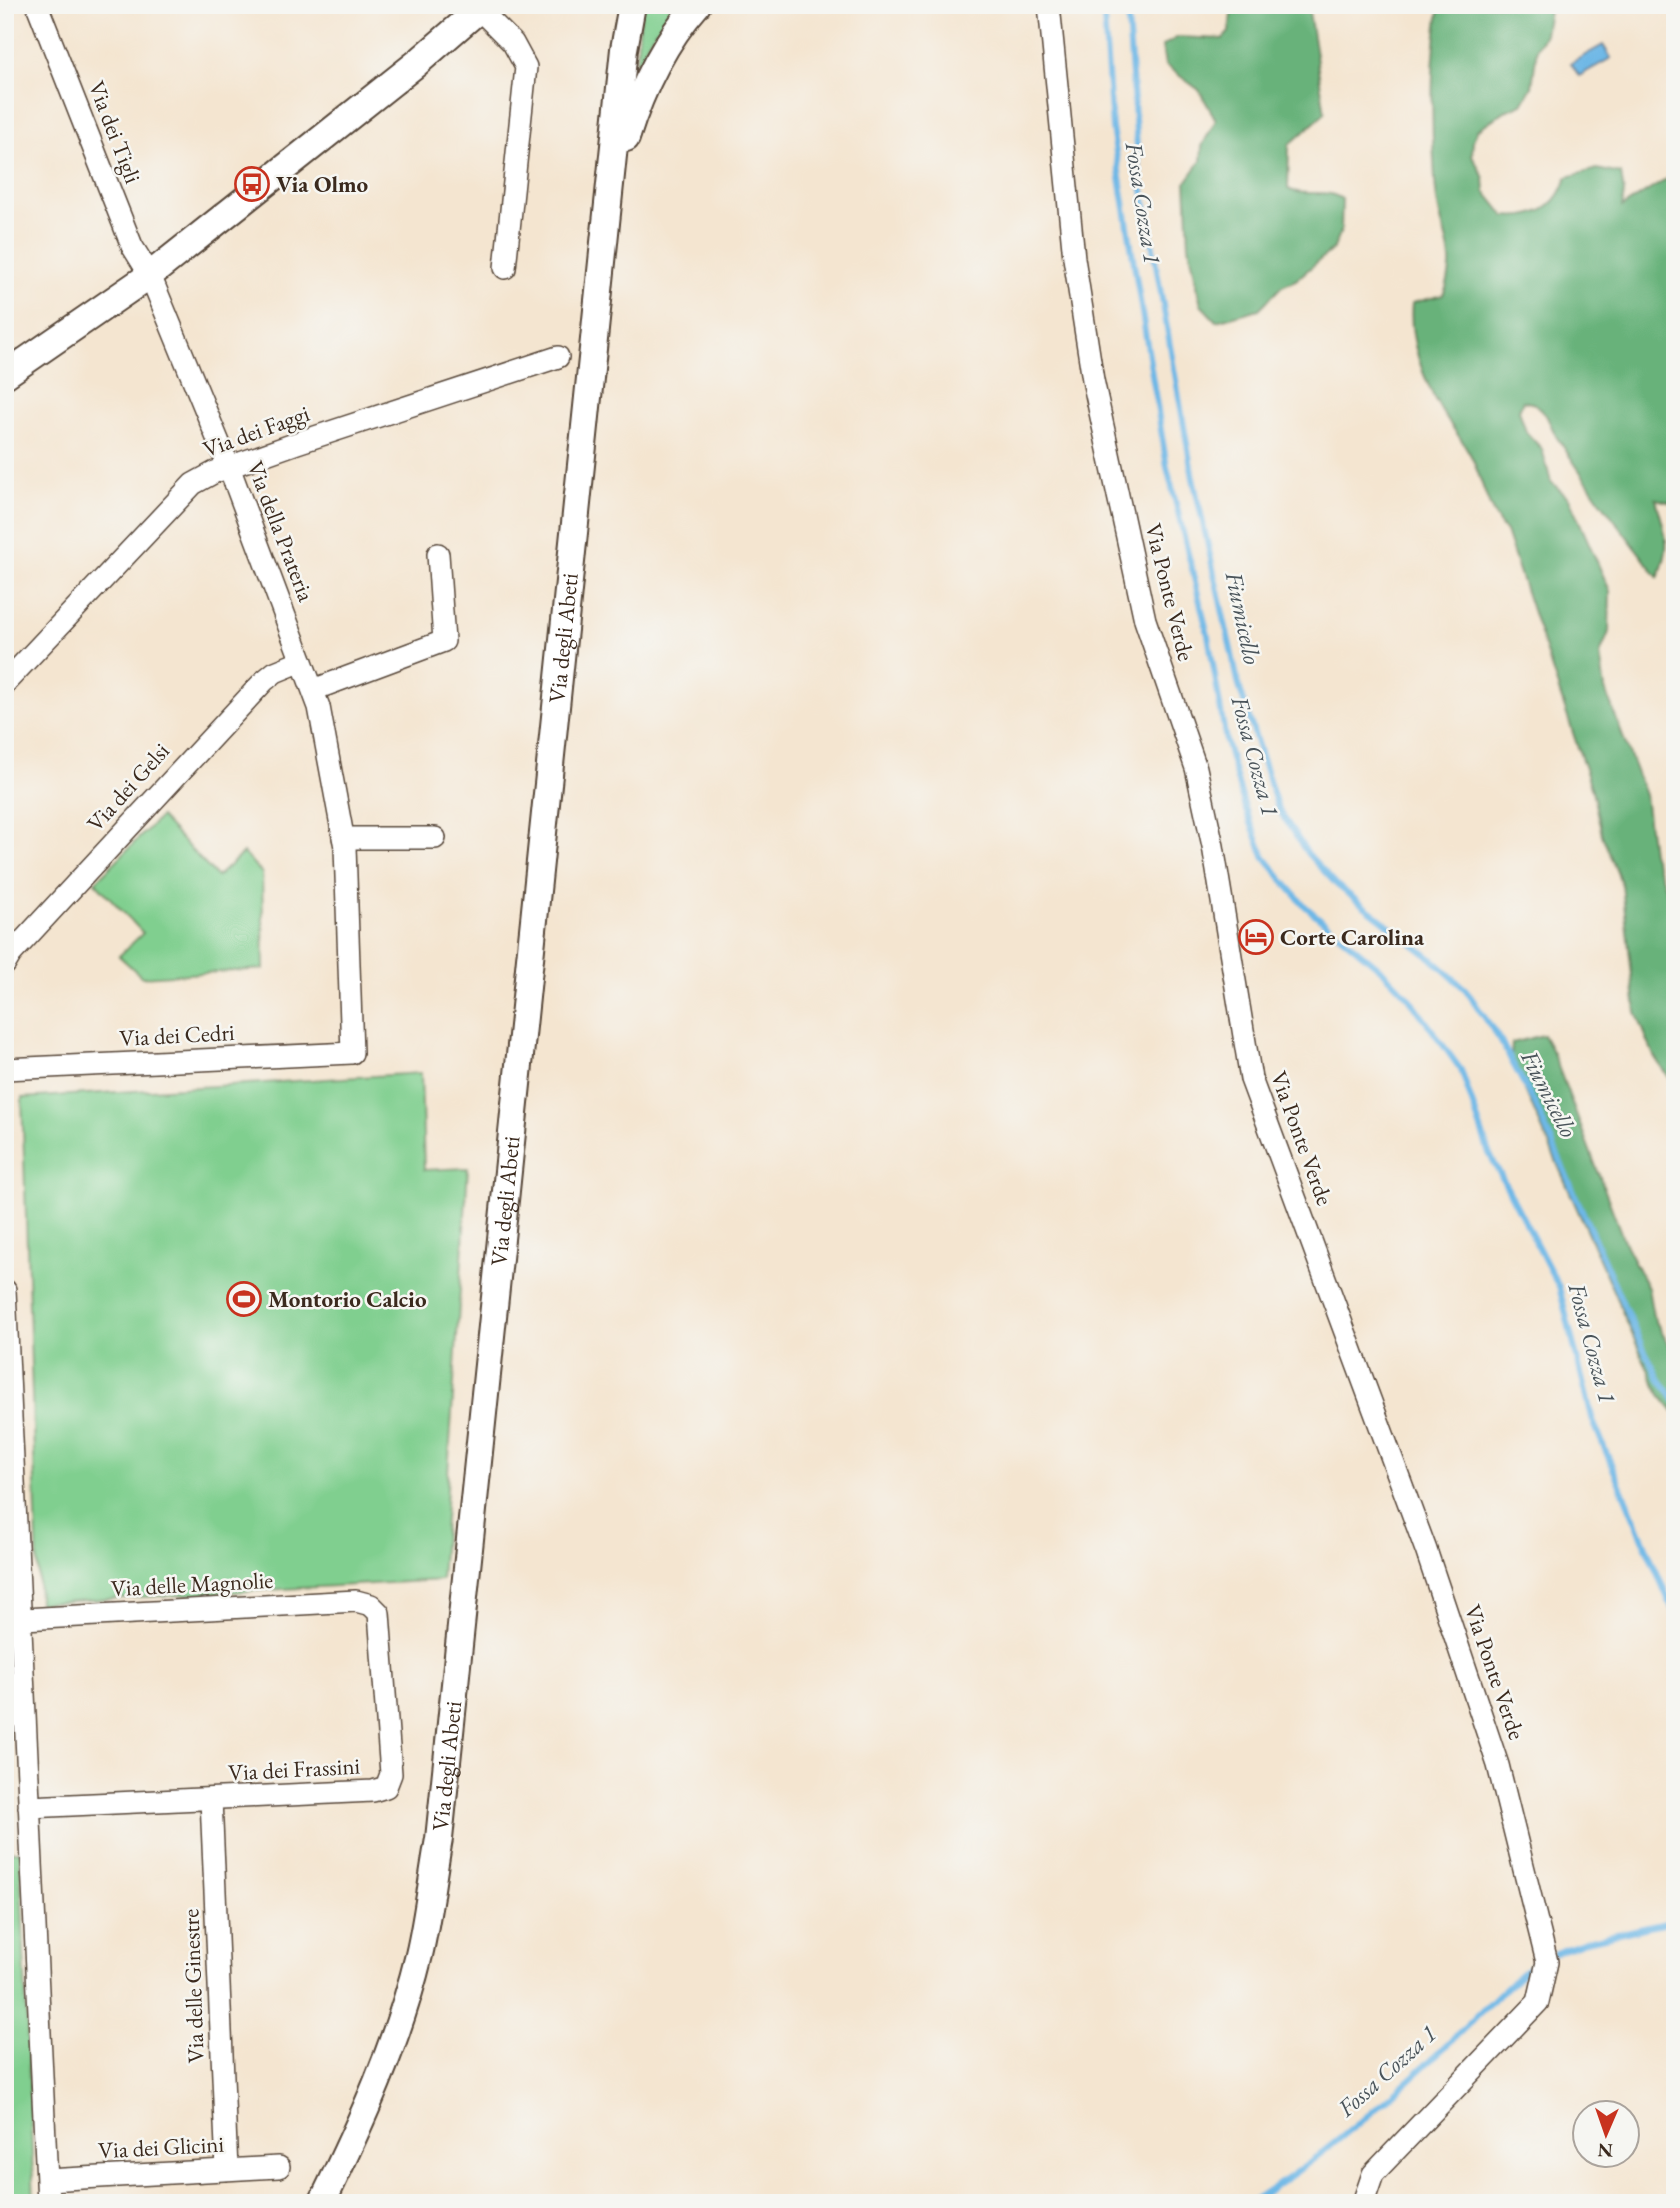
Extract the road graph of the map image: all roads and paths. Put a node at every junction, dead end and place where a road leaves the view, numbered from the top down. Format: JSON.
{"nodes":[{"id":1,"x":37,"y":5,"type":"edge"},
{"id":2,"x":632,"y":5,"type":"edge"},
{"id":3,"x":697,"y":5,"type":"edge"},
{"id":4,"x":1049,"y":5,"type":"edge"},
{"id":5,"x":481,"y":7,"type":"edge"},
{"id":6,"x":613,"y":180,"type":"junction"},
{"id":7,"x":505,"y":268,"type":"dead end"},
{"id":8,"x":150,"y":275,"type":"junction"},
{"id":9,"x":558,"y":356,"type":"dead end"},
{"id":10,"x":5,"y":374,"type":"edge"},
{"id":11,"x":229,"y":467,"type":"junction"},
{"id":12,"x":438,"y":554,"type":"dead end"},
{"id":13,"x":302,"y":661,"type":"junction"},
{"id":14,"x":5,"y":683,"type":"edge"},
{"id":15,"x":313,"y":691,"type":"junction"},
{"id":16,"x":343,"y":838,"type":"junction"},
{"id":17,"x":435,"y":838,"type":"dead end"},
{"id":18,"x":5,"y":964,"type":"edge"},
{"id":19,"x":352,"y":1053,"type":"joint"},
{"id":20,"x":5,"y":1069,"type":"edge"},
{"id":21,"x":5,"y":1290,"type":"edge"},
{"id":22,"x":379,"y":1613,"type":"joint"},
{"id":23,"x":13,"y":1620,"type":"edge"},
{"id":24,"x":211,"y":1799,"type":"junction"},
{"id":25,"x":29,"y":1807,"type":"junction"},
{"id":26,"x":279,"y":2166,"type":"dead end"},
{"id":27,"x":227,"y":2170,"type":"junction"},
{"id":28,"x":47,"y":2180,"type":"junction"},
{"id":29,"x":48,"y":2203,"type":"edge"},
{"id":30,"x":321,"y":2203,"type":"edge"},
{"id":31,"x":1363,"y":2203,"type":"edge"}],
"edges":[{"from":1,"to":8,"type":"street","name":"Via dei Tigli"},
{"from":2,"to":6,"type":"street","name":"Via degli Abeti"},
{"from":3,"to":6,"type":"street","name":"Via degli Abeti"},
{"from":4,"to":31,"type":"street","name":"Via Ponte Verde"},
{"from":5,"to":7,"type":"street"},
{"from":5,"to":8,"type":"street"},
{"from":6,"to":30,"type":"street","name":"Via degli Abeti"},
{"from":8,"to":10,"type":"street"},
{"from":8,"to":11,"type":"street","name":"Via della Prateria"},
{"from":9,"to":11,"type":"street","name":"Via dei Faggi"},
{"from":11,"to":13,"type":"street","name":"Via della Prateria"},
{"from":11,"to":14,"type":"street","name":"Via dei Faggi"},
{"from":12,"to":15,"type":"street"},
{"from":13,"to":15,"type":"street","name":"Via della Prateria"},
{"from":13,"to":18,"type":"street","name":"Via dei Gelsi"},
{"from":15,"to":16,"type":"street","name":"Via della Prateria"},
{"from":16,"to":17,"type":"street"},
{"from":16,"to":19,"type":"street","name":"Via della Prateria"},
{"from":19,"to":20,"type":"street","name":"Via dei Cedri"},
{"from":21,"to":23,"type":"street"},
{"from":22,"to":23,"type":"street","name":"Via delle Magnolie"},
{"from":22,"to":24,"type":"street","name":"Via dei Frassini"},
{"from":23,"to":25,"type":"street"},
{"from":24,"to":25,"type":"street","name":"Via dei Frassini"},
{"from":24,"to":27,"type":"street","name":"Via delle Ginestre"},
{"from":25,"to":28,"type":"street"},
{"from":26,"to":27,"type":"street","name":"Via dei Glicini"},
{"from":27,"to":28,"type":"street","name":"Via dei Glicini"},
{"from":28,"to":29,"type":"street"}]}
